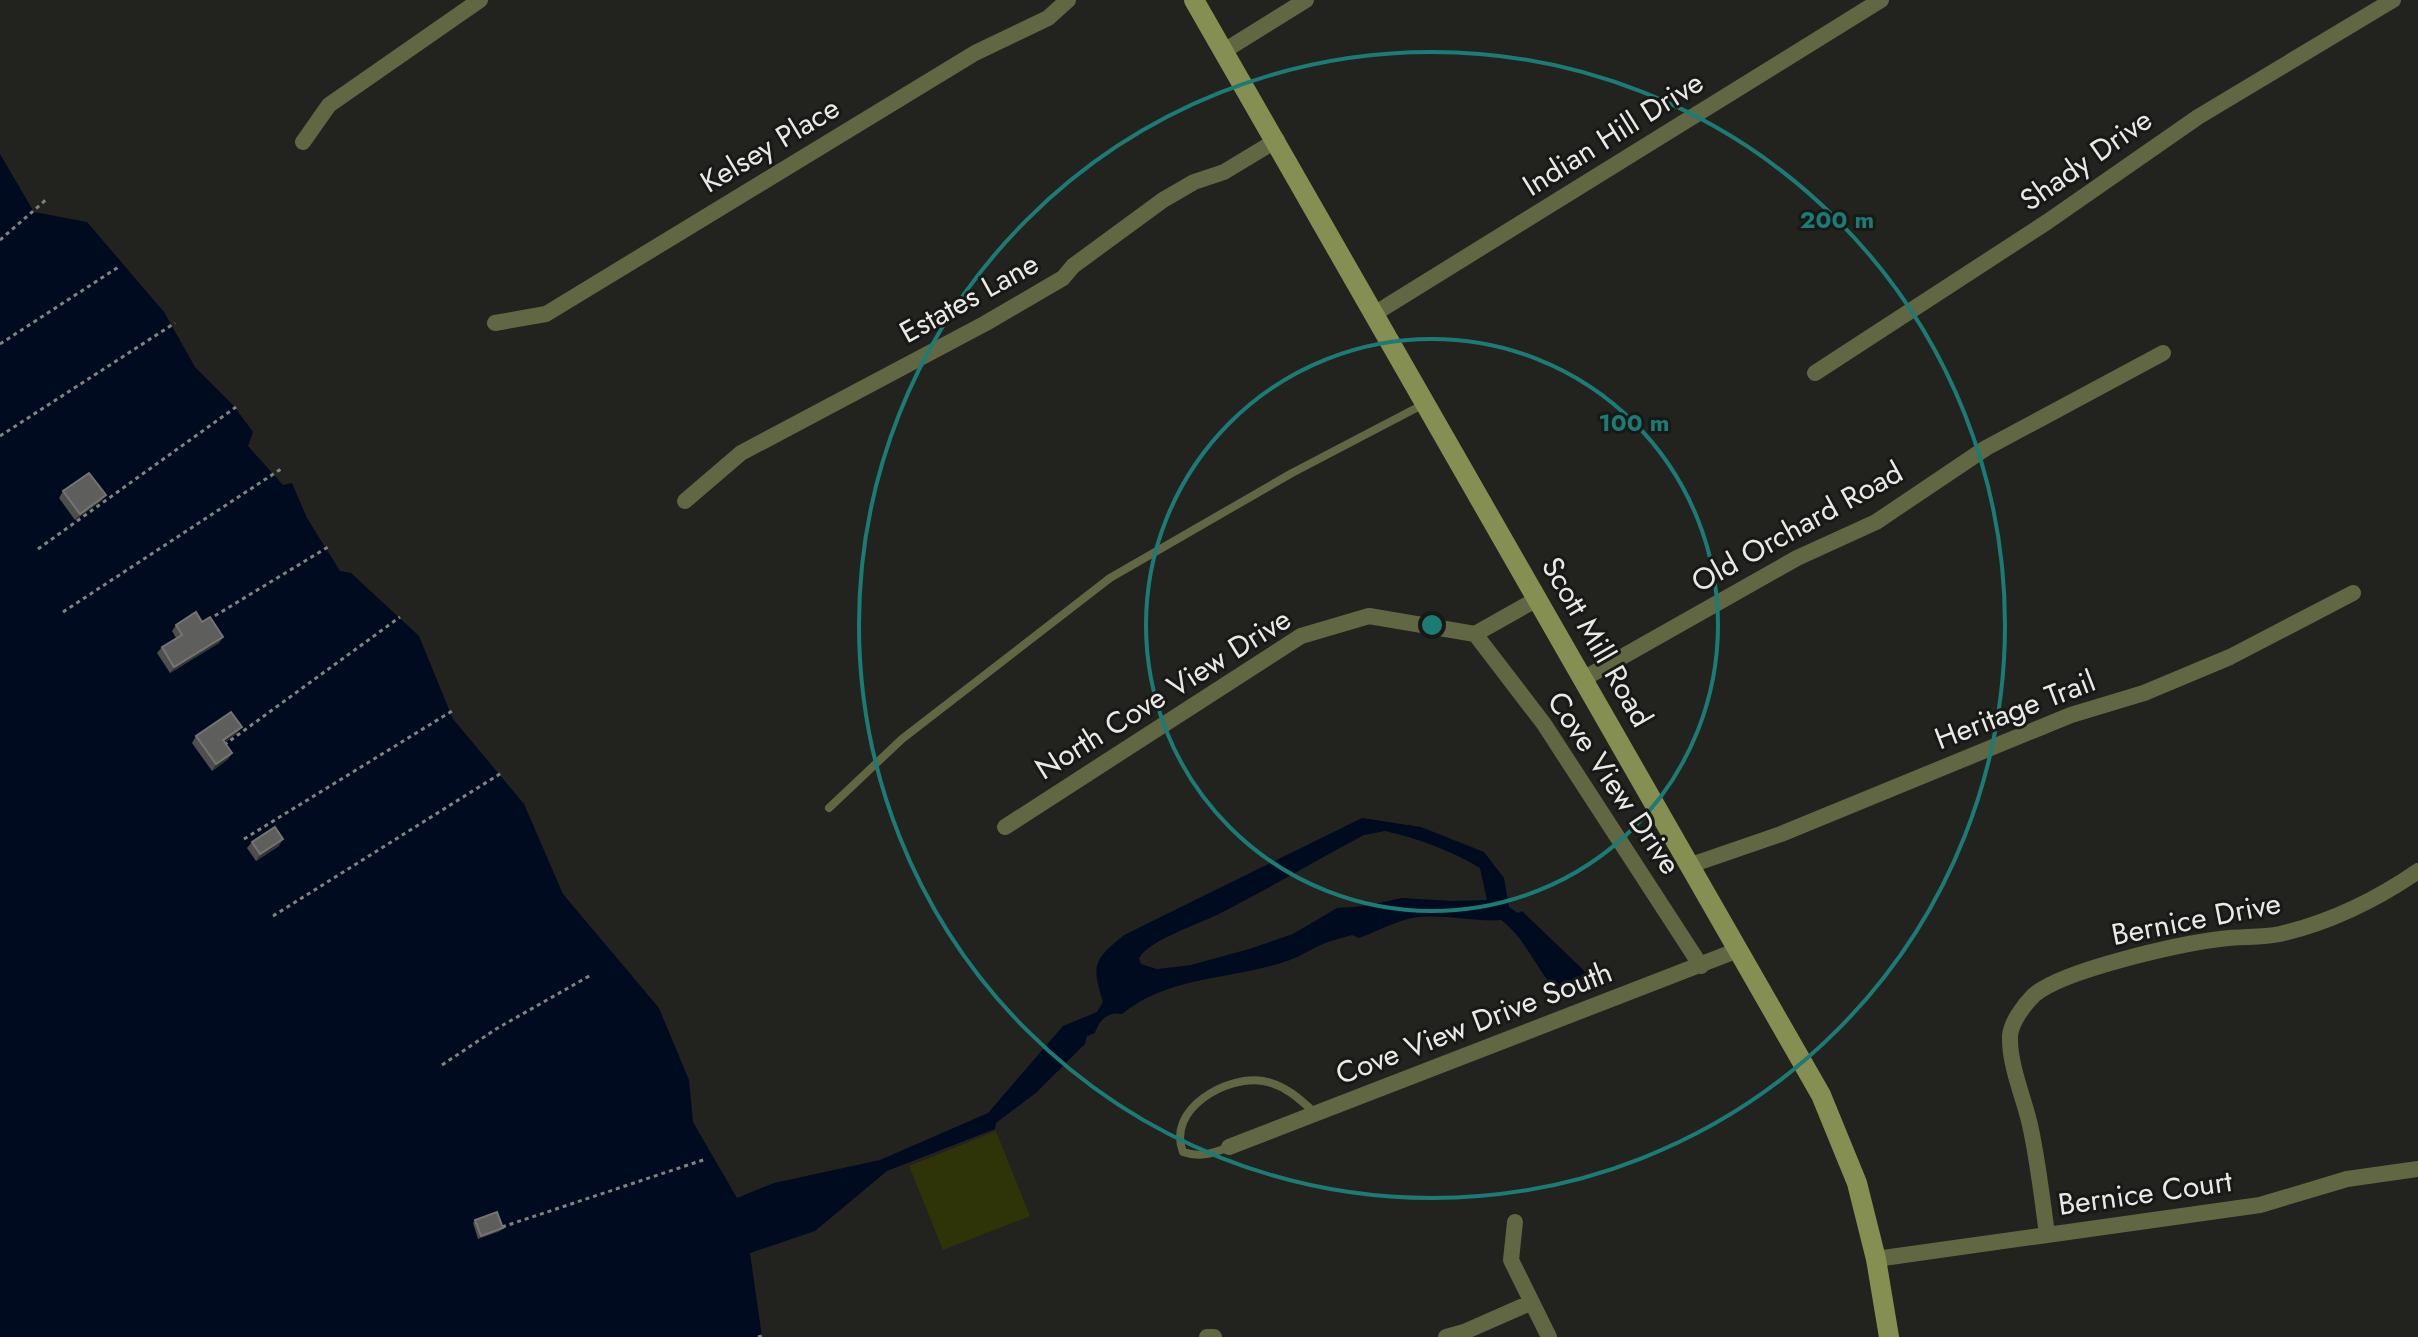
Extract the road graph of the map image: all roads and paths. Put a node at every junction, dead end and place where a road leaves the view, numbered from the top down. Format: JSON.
{"nodes":[{"id":1,"x":480,"y":0,"type":"edge"},
{"id":2,"x":1068,"y":0,"type":"edge"},
{"id":3,"x":1194,"y":0,"type":"edge"},
{"id":4,"x":1306,"y":0,"type":"edge"},
{"id":5,"x":1881,"y":0,"type":"edge"},
{"id":6,"x":2393,"y":0,"type":"edge"},
{"id":7,"x":1224,"y":51,"type":"junction"},
{"id":8,"x":1277,"y":140,"type":"junction"},
{"id":9,"x":303,"y":142,"type":"dead end"},
{"id":10,"x":48,"y":198,"type":"dead end"},
{"id":11,"x":0,"y":240,"type":"edge"},
{"id":12,"x":120,"y":266,"type":"dead end"},
{"id":13,"x":1374,"y":314,"type":"junction"},
{"id":14,"x":175,"y":323,"type":"dead end"},
{"id":15,"x":495,"y":323,"type":"dead end"},
{"id":16,"x":0,"y":344,"type":"edge"},
{"id":17,"x":2163,"y":353,"type":"dead end"},
{"id":18,"x":1815,"y":373,"type":"dead end"},
{"id":19,"x":1425,"y":403,"type":"junction"},
{"id":20,"x":236,"y":407,"type":"dead end"},
{"id":21,"x":0,"y":436,"type":"edge"},
{"id":22,"x":281,"y":469,"type":"dead end"},
{"id":23,"x":685,"y":501,"type":"dead end"},
{"id":24,"x":328,"y":547,"type":"dead end"},
{"id":25,"x":38,"y":549,"type":"dead end"},
{"id":26,"x":2353,"y":593,"type":"dead end"},
{"id":27,"x":1537,"y":599,"type":"junction"},
{"id":28,"x":63,"y":612,"type":"dead end"},
{"id":29,"x":400,"y":617,"type":"dead end"},
{"id":30,"x":197,"y":627,"type":"edge"},
{"id":31,"x":1475,"y":634,"type":"junction"},
{"id":32,"x":1583,"y":679,"type":"junction"},
{"id":33,"x":452,"y":711,"type":"dead end"},
{"id":34,"x":221,"y":747,"type":"edge"},
{"id":35,"x":503,"y":772,"type":"dead end"},
{"id":36,"x":829,"y":808,"type":"dead end"},
{"id":37,"x":1005,"y":827,"type":"dead end"},
{"id":38,"x":244,"y":839,"type":"dead end"},
{"id":39,"x":1691,"y":865,"type":"junction"},
{"id":40,"x":2418,"y":871,"type":"edge"},
{"id":41,"x":273,"y":916,"type":"dead end"},
{"id":42,"x":1738,"y":950,"type":"junction"},
{"id":43,"x":1701,"y":966,"type":"junction"},
{"id":44,"x":591,"y":975,"type":"dead end"},
{"id":45,"x":442,"y":1065,"type":"dead end"},
{"id":46,"x":1316,"y":1114,"type":"junction"},
{"id":47,"x":1229,"y":1147,"type":"joint"},
{"id":48,"x":706,"y":1159,"type":"dead end"},
{"id":49,"x":2418,"y":1169,"type":"edge"},
{"id":50,"x":1515,"y":1222,"type":"dead end"},
{"id":51,"x":502,"y":1227,"type":"edge"},
{"id":52,"x":2047,"y":1234,"type":"junction"},
{"id":53,"x":1876,"y":1259,"type":"junction"},
{"id":54,"x":1530,"y":1303,"type":"junction"},
{"id":55,"x":765,"y":1335,"type":"dead end"},
{"id":56,"x":758,"y":1337,"type":"edge"},
{"id":57,"x":1207,"y":1337,"type":"edge"},
{"id":58,"x":1214,"y":1337,"type":"edge"},
{"id":59,"x":1446,"y":1337,"type":"edge"},
{"id":60,"x":1549,"y":1337,"type":"edge"},
{"id":61,"x":1889,"y":1337,"type":"edge"}],
"edges":[{"from":1,"to":9,"type":"street"},
{"from":2,"to":15,"type":"street","name":"Kelsey Place"},
{"from":3,"to":7,"type":"street","name":"Scott Mill Road"},
{"from":4,"to":7,"type":"street"},
{"from":5,"to":13,"type":"street","name":"Indian Hill Drive"},
{"from":6,"to":18,"type":"street","name":"Shady Drive"},
{"from":7,"to":8,"type":"street","name":"Scott Mill Road"},
{"from":8,"to":13,"type":"street","name":"Scott Mill Road"},
{"from":8,"to":23,"type":"street","name":"Estates Lane"},
{"from":10,"to":11,"type":"path"},
{"from":12,"to":16,"type":"path"},
{"from":13,"to":19,"type":"street","name":"Scott Mill Road"},
{"from":14,"to":21,"type":"path"},
{"from":17,"to":32,"type":"street","name":"Old Orchard Road"},
{"from":19,"to":27,"type":"street","name":"Scott Mill Road"},
{"from":19,"to":36,"type":"lane"},
{"from":20,"to":25,"type":"path"},
{"from":22,"to":28,"type":"path"},
{"from":24,"to":30,"type":"path"},
{"from":26,"to":39,"type":"street","name":"Heritage Trail"},
{"from":27,"to":31,"type":"street"},
{"from":27,"to":32,"type":"street","name":"Scott Mill Road"},
{"from":29,"to":34,"type":"path"},
{"from":31,"to":37,"type":"street","name":"North Cove View Drive"},
{"from":31,"to":43,"type":"street","name":"Cove View Drive"},
{"from":32,"to":39,"type":"street","name":"Scott Mill Road"},
{"from":33,"to":38,"type":"path"},
{"from":35,"to":41,"type":"path"},
{"from":39,"to":42,"type":"street","name":"Scott Mill Road"},
{"from":40,"to":52,"type":"street","name":"Bernice Drive"},
{"from":42,"to":43,"type":"street","name":"Cove View Drive South"},
{"from":42,"to":53,"type":"street","name":"Scott Mill Road"},
{"from":43,"to":46,"type":"street","name":"Cove View Drive South"},
{"from":44,"to":45,"type":"path"},
{"from":46,"to":47,"type":"street","name":"Cove View Drive South"},
{"from":46,"to":47,"type":"lane"},
{"from":48,"to":51,"type":"path"},
{"from":49,"to":52,"type":"street","name":"Bernice Court"},
{"from":50,"to":54,"type":"street"},
{"from":52,"to":53,"type":"street","name":"Bernice Court"},
{"from":53,"to":61,"type":"street","name":"Scott Mill Road"},
{"from":54,"to":59,"type":"street"},
{"from":54,"to":60,"type":"street"},
{"from":55,"to":56,"type":"path"},
{"from":57,"to":58,"type":"street"}]}
